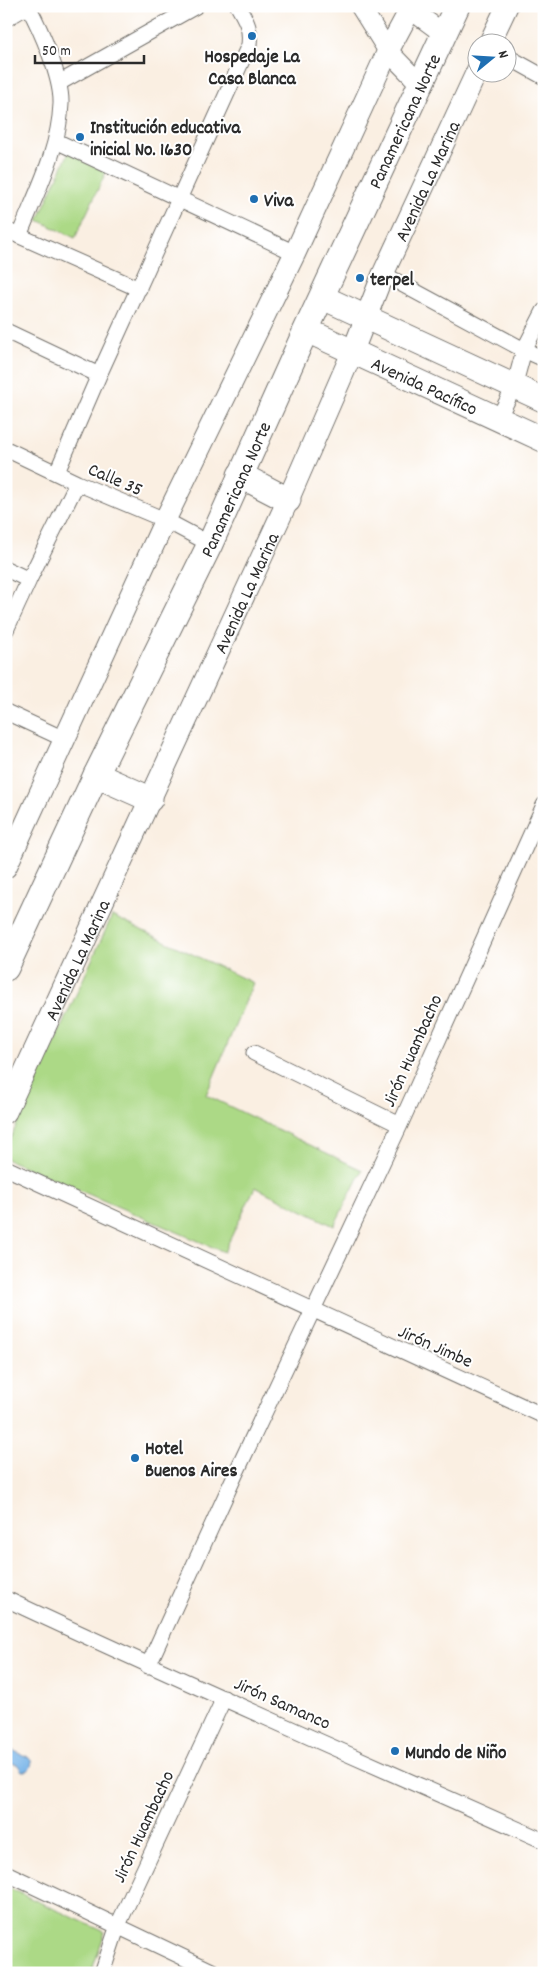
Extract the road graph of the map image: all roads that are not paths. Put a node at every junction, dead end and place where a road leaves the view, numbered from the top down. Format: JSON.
{"nodes":[{"id":1,"x":28,"y":6,"type":"edge"},
{"id":2,"x":196,"y":6,"type":"edge"},
{"id":3,"x":238,"y":6,"type":"edge"},
{"id":4,"x":360,"y":6,"type":"edge"},
{"id":5,"x":457,"y":6,"type":"edge"},
{"id":6,"x":507,"y":6,"type":"edge"},
{"id":7,"x":409,"y":7,"type":"edge"},
{"id":8,"x":6,"y":19,"type":"edge"},
{"id":9,"x":495,"y":32,"type":"edge"},
{"id":10,"x":444,"y":34,"type":"junction"},
{"id":11,"x":388,"y":51,"type":"junction"},
{"id":12,"x":518,"y":62,"type":"edge"},
{"id":13,"x":544,"y":76,"type":"edge"},
{"id":14,"x":472,"y":82,"type":"edge"},
{"id":15,"x":60,"y":83,"type":"junction"},
{"id":16,"x":421,"y":85,"type":"junction"},
{"id":17,"x":56,"y":141,"type":"junction"},
{"id":18,"x":181,"y":198,"type":"junction"},
{"id":19,"x":13,"y":233,"type":"edge"},
{"id":20,"x":295,"y":253,"type":"junction"},
{"id":21,"x":384,"y":274,"type":"junction"},
{"id":22,"x":139,"y":289,"type":"junction"},
{"id":23,"x":322,"y":297,"type":"junction"},
{"id":24,"x":544,"y":311,"type":"edge"},
{"id":25,"x":366,"y":317,"type":"junction"},
{"id":26,"x":306,"y":330,"type":"junction"},
{"id":27,"x":6,"y":331,"type":"edge"},
{"id":28,"x":524,"y":350,"type":"junction"},
{"id":29,"x":352,"y":353,"type":"junction"},
{"id":30,"x":544,"y":359,"type":"edge"},
{"id":31,"x":99,"y":375,"type":"junction"},
{"id":32,"x":514,"y":387,"type":"junction"},
{"id":33,"x":544,"y":400,"type":"edge"},
{"id":34,"x":498,"y":419,"type":"junction"},
{"id":35,"x":544,"y":440,"type":"edge"},
{"id":36,"x":6,"y":449,"type":"edge"},
{"id":37,"x":58,"y":472,"type":"junction"},
{"id":38,"x":240,"y":475,"type":"junction"},
{"id":39,"x":77,"y":483,"type":"junction"},
{"id":40,"x":288,"y":500,"type":"junction"},
{"id":41,"x":165,"y":520,"type":"junction"},
{"id":42,"x":210,"y":544,"type":"junction"},
{"id":43,"x":6,"y":569,"type":"edge"},
{"id":44,"x":29,"y":580,"type":"junction"},
{"id":45,"x":6,"y":630,"type":"edge"},
{"id":46,"x":6,"y":712,"type":"edge"},
{"id":47,"x":64,"y":739,"type":"junction"},
{"id":48,"x":96,"y":775,"type":"junction"},
{"id":49,"x":150,"y":799,"type":"junction"},
{"id":50,"x":544,"y":805,"type":"edge"},
{"id":51,"x":6,"y":867,"type":"edge"},
{"id":52,"x":6,"y":968,"type":"edge"},
{"id":53,"x":254,"y":1053,"type":"dead end"},
{"id":54,"x":6,"y":1112,"type":"edge"},
{"id":55,"x":400,"y":1125,"type":"junction"},
{"id":56,"x":6,"y":1168,"type":"edge"},
{"id":57,"x":313,"y":1311,"type":"junction"},
{"id":58,"x":544,"y":1416,"type":"edge"},
{"id":59,"x":6,"y":1599,"type":"edge"},
{"id":60,"x":148,"y":1666,"type":"junction"},
{"id":61,"x":224,"y":1698,"type":"junction"},
{"id":62,"x":544,"y":1841,"type":"edge"},
{"id":63,"x":6,"y":1873,"type":"edge"},
{"id":64,"x":118,"y":1925,"type":"junction"},
{"id":65,"x":102,"y":1973,"type":"edge"},
{"id":66,"x":216,"y":1973,"type":"edge"}],
"edges":[{"from":1,"to":8,"type":"street"},
{"from":1,"to":15,"type":"street"},
{"from":2,"to":15,"type":"street"},
{"from":3,"to":18,"type":"street"},
{"from":4,"to":11,"type":"street"},
{"from":5,"to":10,"type":"highway","name":"Panamericana Norte"},
{"from":6,"to":9,"type":"main road"},
{"from":7,"to":10,"type":"street"},
{"from":7,"to":11,"type":"main road"},
{"from":10,"to":16,"type":"highway","name":"Panamericana Norte"},
{"from":11,"to":16,"type":"street"},
{"from":11,"to":20,"type":"main road"},
{"from":12,"to":13,"type":"street"},
{"from":14,"to":21,"type":"main road","name":"Avenida La Marina"},
{"from":15,"to":17,"type":"street"},
{"from":16,"to":23,"type":"highway","name":"Panamericana Norte"},
{"from":17,"to":18,"type":"street"},
{"from":17,"to":19,"type":"street"},
{"from":18,"to":20,"type":"street"},
{"from":18,"to":22,"type":"street"},
{"from":19,"to":22,"type":"street"},
{"from":20,"to":41,"type":"main road"},
{"from":21,"to":25,"type":"main road","name":"Avenida La Marina"},
{"from":21,"to":28,"type":"street"},
{"from":22,"to":31,"type":"street"},
{"from":23,"to":25,"type":"main road","name":"Avenida Pacífico"},
{"from":23,"to":26,"type":"highway","name":"Panamericana Norte"},
{"from":24,"to":28,"type":"street"},
{"from":25,"to":29,"type":"main road","name":"Avenida La Marina"},
{"from":25,"to":32,"type":"main road","name":"Avenida Pacífico"},
{"from":26,"to":29,"type":"main road","name":"Avenida Pacífico"},
{"from":26,"to":38,"type":"highway","name":"Panamericana Norte"},
{"from":27,"to":31,"type":"street"},
{"from":28,"to":30,"type":"street"},
{"from":28,"to":32,"type":"street"},
{"from":29,"to":34,"type":"main road","name":"Avenida Pacífico"},
{"from":29,"to":40,"type":"main road","name":"Avenida La Marina"},
{"from":31,"to":37,"type":"street"},
{"from":32,"to":33,"type":"main road","name":"Avenida Pacífico"},
{"from":32,"to":34,"type":"street"},
{"from":34,"to":35,"type":"main road","name":"Avenida Pacífico"},
{"from":36,"to":37,"type":"street","name":"Calle 35"},
{"from":37,"to":39,"type":"street","name":"Calle 35"},
{"from":38,"to":40,"type":"highway"},
{"from":38,"to":42,"type":"highway","name":"Panamericana Norte"},
{"from":39,"to":41,"type":"street","name":"Calle 35"},
{"from":39,"to":44,"type":"street"},
{"from":40,"to":49,"type":"main road","name":"Avenida La Marina"},
{"from":41,"to":42,"type":"street","name":"Calle 35"},
{"from":41,"to":47,"type":"main road"},
{"from":42,"to":48,"type":"highway","name":"Panamericana Norte"},
{"from":43,"to":44,"type":"street"},
{"from":44,"to":45,"type":"street"},
{"from":46,"to":47,"type":"street"},
{"from":47,"to":51,"type":"main road"},
{"from":48,"to":49,"type":"highway"},
{"from":48,"to":52,"type":"highway","name":"Panamericana Norte"},
{"from":49,"to":54,"type":"main road","name":"Avenida La Marina"},
{"from":50,"to":55,"type":"street","name":"Jirón Huambacho"},
{"from":53,"to":55,"type":"street"},
{"from":55,"to":57,"type":"street","name":"Jirón Huambacho"},
{"from":56,"to":57,"type":"street","name":"Jirón Jimbe"},
{"from":57,"to":58,"type":"street","name":"Jirón Jimbe"},
{"from":57,"to":60,"type":"street","name":"Jirón Huambacho"},
{"from":59,"to":60,"type":"street","name":"Jirón Samanco"},
{"from":60,"to":61,"type":"street","name":"Jirón Samanco"},
{"from":61,"to":62,"type":"street","name":"Jirón Samanco"},
{"from":61,"to":64,"type":"street","name":"Jirón Huambacho"},
{"from":63,"to":64,"type":"street"},
{"from":64,"to":65,"type":"street","name":"Jirón Huambacho"},
{"from":64,"to":66,"type":"street"}]}
